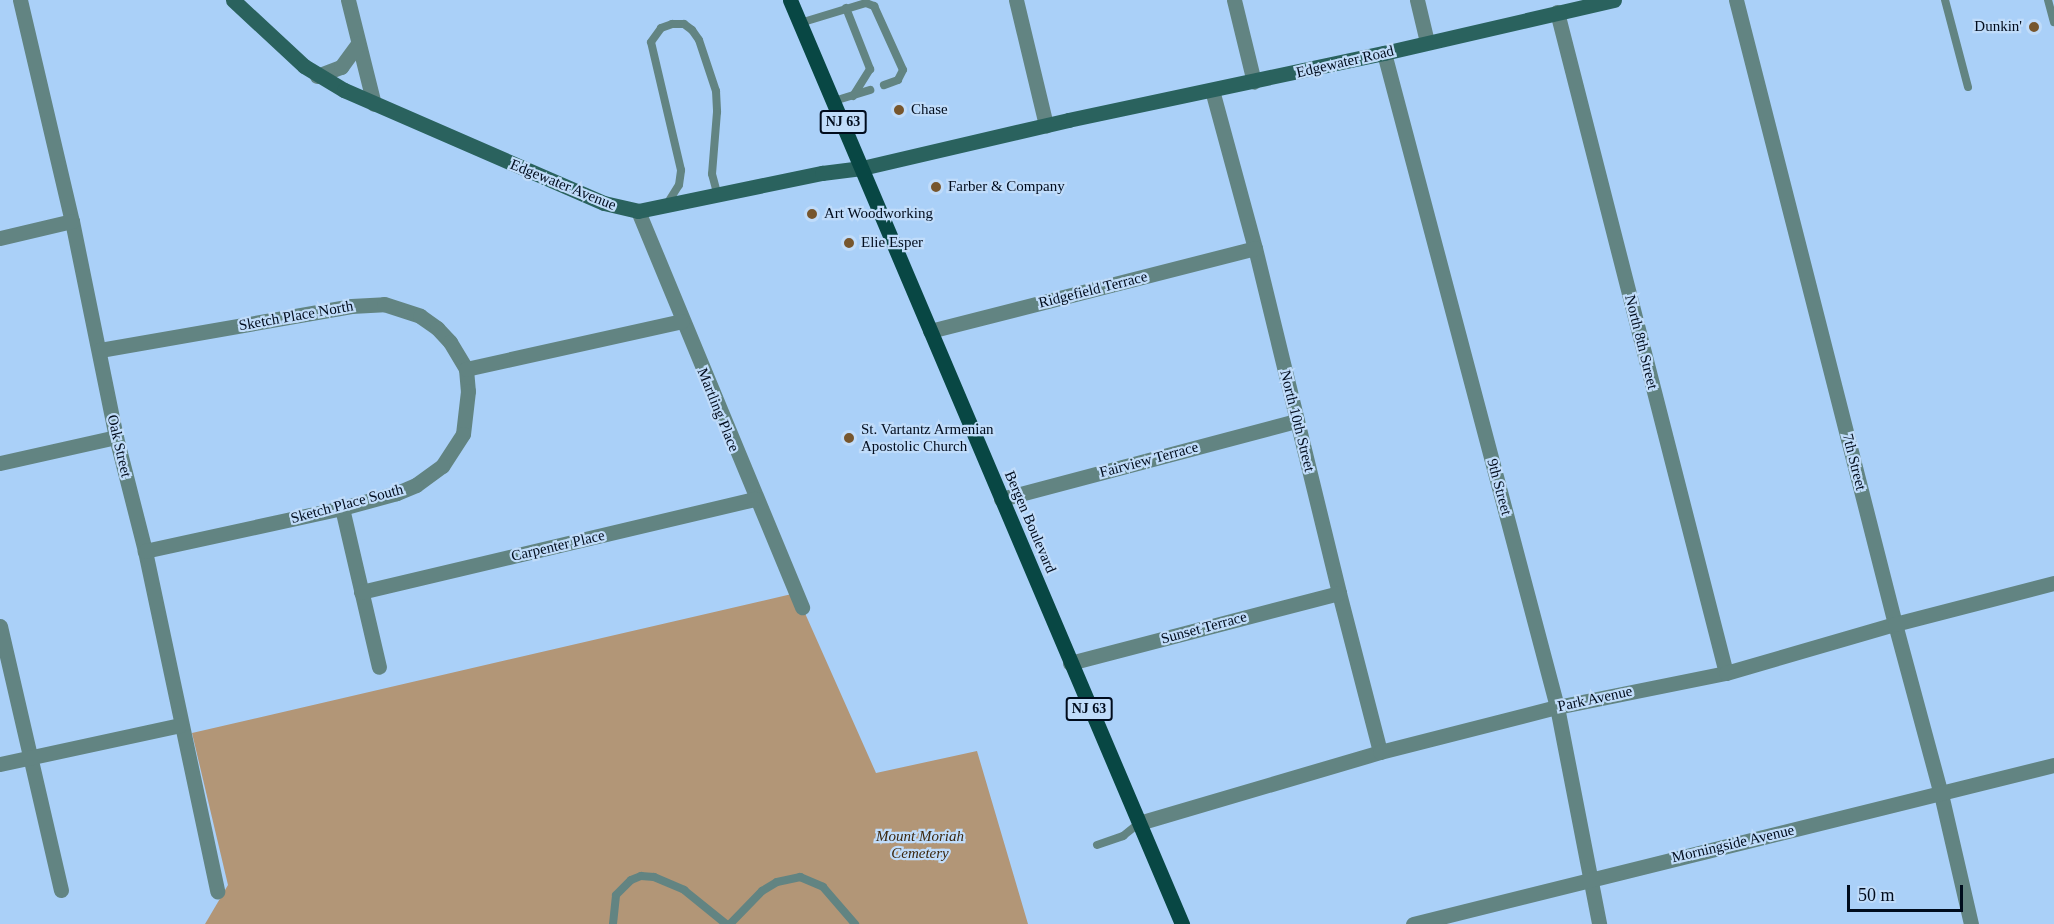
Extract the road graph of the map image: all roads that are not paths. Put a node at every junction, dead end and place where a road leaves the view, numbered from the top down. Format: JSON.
{"nodes":[{"id":1,"x":20,"y":0,"type":"edge"},
{"id":2,"x":233,"y":0,"type":"edge"},
{"id":3,"x":348,"y":0,"type":"edge"},
{"id":4,"x":790,"y":0,"type":"edge"},
{"id":5,"x":1016,"y":0,"type":"edge"},
{"id":6,"x":1234,"y":0,"type":"edge"},
{"id":7,"x":1417,"y":0,"type":"edge"},
{"id":8,"x":1736,"y":0,"type":"edge"},
{"id":9,"x":1945,"y":0,"type":"edge"},
{"id":10,"x":2048,"y":0,"type":"edge"},
{"id":11,"x":1604,"y":1,"type":"edge"},
{"id":12,"x":846,"y":8,"type":"junction"},
{"id":13,"x":1557,"y":12,"type":"junction"},
{"id":14,"x":2054,"y":22,"type":"edge"},
{"id":15,"x":800,"y":23,"type":"junction"},
{"id":16,"x":1427,"y":42,"type":"junction"},
{"id":17,"x":358,"y":44,"type":"junction"},
{"id":18,"x":1384,"y":53,"type":"junction"},
{"id":19,"x":317,"y":76,"type":"junction"},
{"id":20,"x":1254,"y":82,"type":"junction"},
{"id":21,"x":884,"y":85,"type":"dead end"},
{"id":22,"x":1968,"y":87,"type":"dead end"},
{"id":23,"x":870,"y":90,"type":"dead end"},
{"id":24,"x":1212,"y":90,"type":"junction"},
{"id":25,"x":853,"y":96,"type":"junction"},
{"id":26,"x":834,"y":101,"type":"junction"},
{"id":27,"x":374,"y":104,"type":"junction"},
{"id":28,"x":1075,"y":119,"type":"joint"},
{"id":29,"x":1046,"y":125,"type":"junction"},
{"id":30,"x":862,"y":168,"type":"junction"},
{"id":31,"x":718,"y":196,"type":"junction"},
{"id":32,"x":665,"y":207,"type":"junction"},
{"id":33,"x":638,"y":211,"type":"junction"},
{"id":34,"x":72,"y":221,"type":"junction"},
{"id":35,"x":0,"y":238,"type":"edge"},
{"id":36,"x":1256,"y":248,"type":"junction"},
{"id":37,"x":682,"y":321,"type":"junction"},
{"id":38,"x":930,"y":331,"type":"junction"},
{"id":39,"x":100,"y":350,"type":"junction"},
{"id":40,"x":466,"y":369,"type":"junction"},
{"id":41,"x":1297,"y":421,"type":"junction"},
{"id":42,"x":116,"y":437,"type":"junction"},
{"id":43,"x":0,"y":463,"type":"edge"},
{"id":44,"x":755,"y":499,"type":"junction"},
{"id":45,"x":1001,"y":500,"type":"junction"},
{"id":46,"x":342,"y":508,"type":"junction"},
{"id":47,"x":145,"y":551,"type":"junction"},
{"id":48,"x":2054,"y":583,"type":"edge"},
{"id":49,"x":361,"y":592,"type":"junction"},
{"id":50,"x":1339,"y":593,"type":"junction"},
{"id":51,"x":802,"y":607,"type":"dead end"},
{"id":52,"x":1895,"y":624,"type":"junction"},
{"id":53,"x":0,"y":626,"type":"edge"},
{"id":54,"x":1070,"y":663,"type":"junction"},
{"id":55,"x":379,"y":667,"type":"dead end"},
{"id":56,"x":1726,"y":673,"type":"junction"},
{"id":57,"x":1557,"y":707,"type":"junction"},
{"id":58,"x":180,"y":725,"type":"junction"},
{"id":59,"x":1380,"y":752,"type":"junction"},
{"id":60,"x":32,"y":756,"type":"junction"},
{"id":61,"x":0,"y":764,"type":"edge"},
{"id":62,"x":2054,"y":765,"type":"edge"},
{"id":63,"x":1941,"y":794,"type":"junction"},
{"id":64,"x":1139,"y":823,"type":"junction"},
{"id":65,"x":1097,"y":845,"type":"dead end"},
{"id":66,"x":1588,"y":879,"type":"junction"},
{"id":67,"x":61,"y":890,"type":"dead end"},
{"id":68,"x":217,"y":891,"type":"dead end"},
{"id":69,"x":613,"y":924,"type":"edge"},
{"id":70,"x":728,"y":924,"type":"edge"},
{"id":71,"x":855,"y":924,"type":"edge"},
{"id":72,"x":1182,"y":924,"type":"edge"},
{"id":73,"x":1413,"y":924,"type":"edge"},
{"id":74,"x":1599,"y":924,"type":"edge"},
{"id":75,"x":1971,"y":924,"type":"edge"}],
"edges":[{"from":1,"to":34,"type":"street","name":"Oak Street"},
{"from":2,"to":19,"type":"street","name":"Edgewater Avenue"},
{"from":3,"to":17,"type":"street"},
{"from":4,"to":15,"type":"main road","name":"Bergen Boulevard","number":"NJ 63"},
{"from":5,"to":29,"type":"street"},
{"from":6,"to":20,"type":"street"},
{"from":7,"to":16,"type":"street"},
{"from":8,"to":52,"type":"street","name":"7th Street"},
{"from":9,"to":22,"type":"lane"},
{"from":10,"to":14,"type":"lane"},
{"from":11,"to":13,"type":"street","name":"Edgewater Road"},
{"from":12,"to":15,"type":"lane"},
{"from":12,"to":21,"type":"lane"},
{"from":12,"to":25,"type":"lane"},
{"from":13,"to":16,"type":"street","name":"Edgewater Road"},
{"from":13,"to":56,"type":"street","name":"North 8th Street"},
{"from":15,"to":26,"type":"main road","name":"Bergen Boulevard","number":"NJ 63"},
{"from":16,"to":18,"type":"street","name":"Edgewater Road"},
{"from":17,"to":19,"type":"street"},
{"from":17,"to":27,"type":"street"},
{"from":18,"to":20,"type":"street","name":"Edgewater Road"},
{"from":18,"to":57,"type":"street","name":"9th Street"},
{"from":19,"to":27,"type":"street","name":"Edgewater Avenue"},
{"from":20,"to":24,"type":"street","name":"Edgewater Road"},
{"from":23,"to":25,"type":"lane"},
{"from":24,"to":28,"type":"street","name":"Edgewater Road"},
{"from":24,"to":36,"type":"street","name":"North 10th Street"},
{"from":25,"to":26,"type":"lane"},
{"from":26,"to":30,"type":"main road","name":"Bergen Boulevard","number":"NJ 63"},
{"from":27,"to":33,"type":"street","name":"Edgewater Avenue"},
{"from":28,"to":29,"type":"street","name":"Edgewater Avenue"},
{"from":29,"to":30,"type":"street","name":"Edgewater Avenue"},
{"from":30,"to":31,"type":"street","name":"Edgewater Avenue"},
{"from":30,"to":38,"type":"main road","name":"Bergen Boulevard","number":"NJ 63"},
{"from":31,"to":32,"type":"street","name":"Edgewater Avenue"},
{"from":31,"to":32,"type":"lane"},
{"from":32,"to":33,"type":"street","name":"Edgewater Avenue"},
{"from":33,"to":37,"type":"street","name":"Martling Place"},
{"from":34,"to":35,"type":"street"},
{"from":34,"to":39,"type":"street","name":"Oak Street"},
{"from":36,"to":38,"type":"street","name":"Ridgefield Terrace"},
{"from":36,"to":41,"type":"street","name":"North 10th Street"},
{"from":37,"to":40,"type":"street"},
{"from":37,"to":44,"type":"street","name":"Martling Place"},
{"from":38,"to":45,"type":"main road","name":"Bergen Boulevard","number":"NJ 63"},
{"from":39,"to":40,"type":"street","name":"Sketch Place North"},
{"from":39,"to":42,"type":"street","name":"Oak Street"},
{"from":40,"to":46,"type":"street","name":"Sketch Place South"},
{"from":41,"to":45,"type":"street","name":"Fairview Terrace"},
{"from":41,"to":50,"type":"street","name":"North 10th Street"},
{"from":42,"to":43,"type":"street"},
{"from":42,"to":47,"type":"street","name":"Oak Street"},
{"from":44,"to":49,"type":"street","name":"Carpenter Place"},
{"from":44,"to":51,"type":"street","name":"Martling Place"},
{"from":45,"to":54,"type":"main road","name":"Bergen Boulevard","number":"NJ 63"},
{"from":46,"to":47,"type":"street","name":"Sketch Place South"},
{"from":46,"to":49,"type":"street"},
{"from":47,"to":58,"type":"street","name":"Oak Street"},
{"from":48,"to":52,"type":"street","name":"Park Avenue"},
{"from":49,"to":55,"type":"street"},
{"from":50,"to":54,"type":"street","name":"Sunset Terrace"},
{"from":50,"to":59,"type":"street","name":"North 10th Street"},
{"from":52,"to":56,"type":"street","name":"Park Avenue"},
{"from":52,"to":63,"type":"street","name":"7th Street"},
{"from":53,"to":60,"type":"street"},
{"from":54,"to":64,"type":"main road","name":"Bergen Boulevard","number":"NJ 63"},
{"from":56,"to":57,"type":"street","name":"Park Avenue"},
{"from":57,"to":59,"type":"street","name":"Park Avenue"},
{"from":57,"to":66,"type":"street","name":"9th Street"},
{"from":58,"to":60,"type":"street"},
{"from":58,"to":68,"type":"street","name":"Oak Street"},
{"from":59,"to":64,"type":"street","name":"Park Avenue"},
{"from":60,"to":61,"type":"street"},
{"from":60,"to":67,"type":"street"},
{"from":62,"to":63,"type":"street","name":"Morningside Avenue"},
{"from":63,"to":66,"type":"street","name":"Morningside Avenue"},
{"from":63,"to":75,"type":"street","name":"7th Street"},
{"from":64,"to":65,"type":"lane"},
{"from":64,"to":72,"type":"main road","name":"Bergen Boulevard","number":"NJ 63"},
{"from":66,"to":73,"type":"street","name":"Morningside Avenue"},
{"from":66,"to":74,"type":"street","name":"9th Street"},
{"from":69,"to":70,"type":"lane"},
{"from":70,"to":71,"type":"lane"}]}
